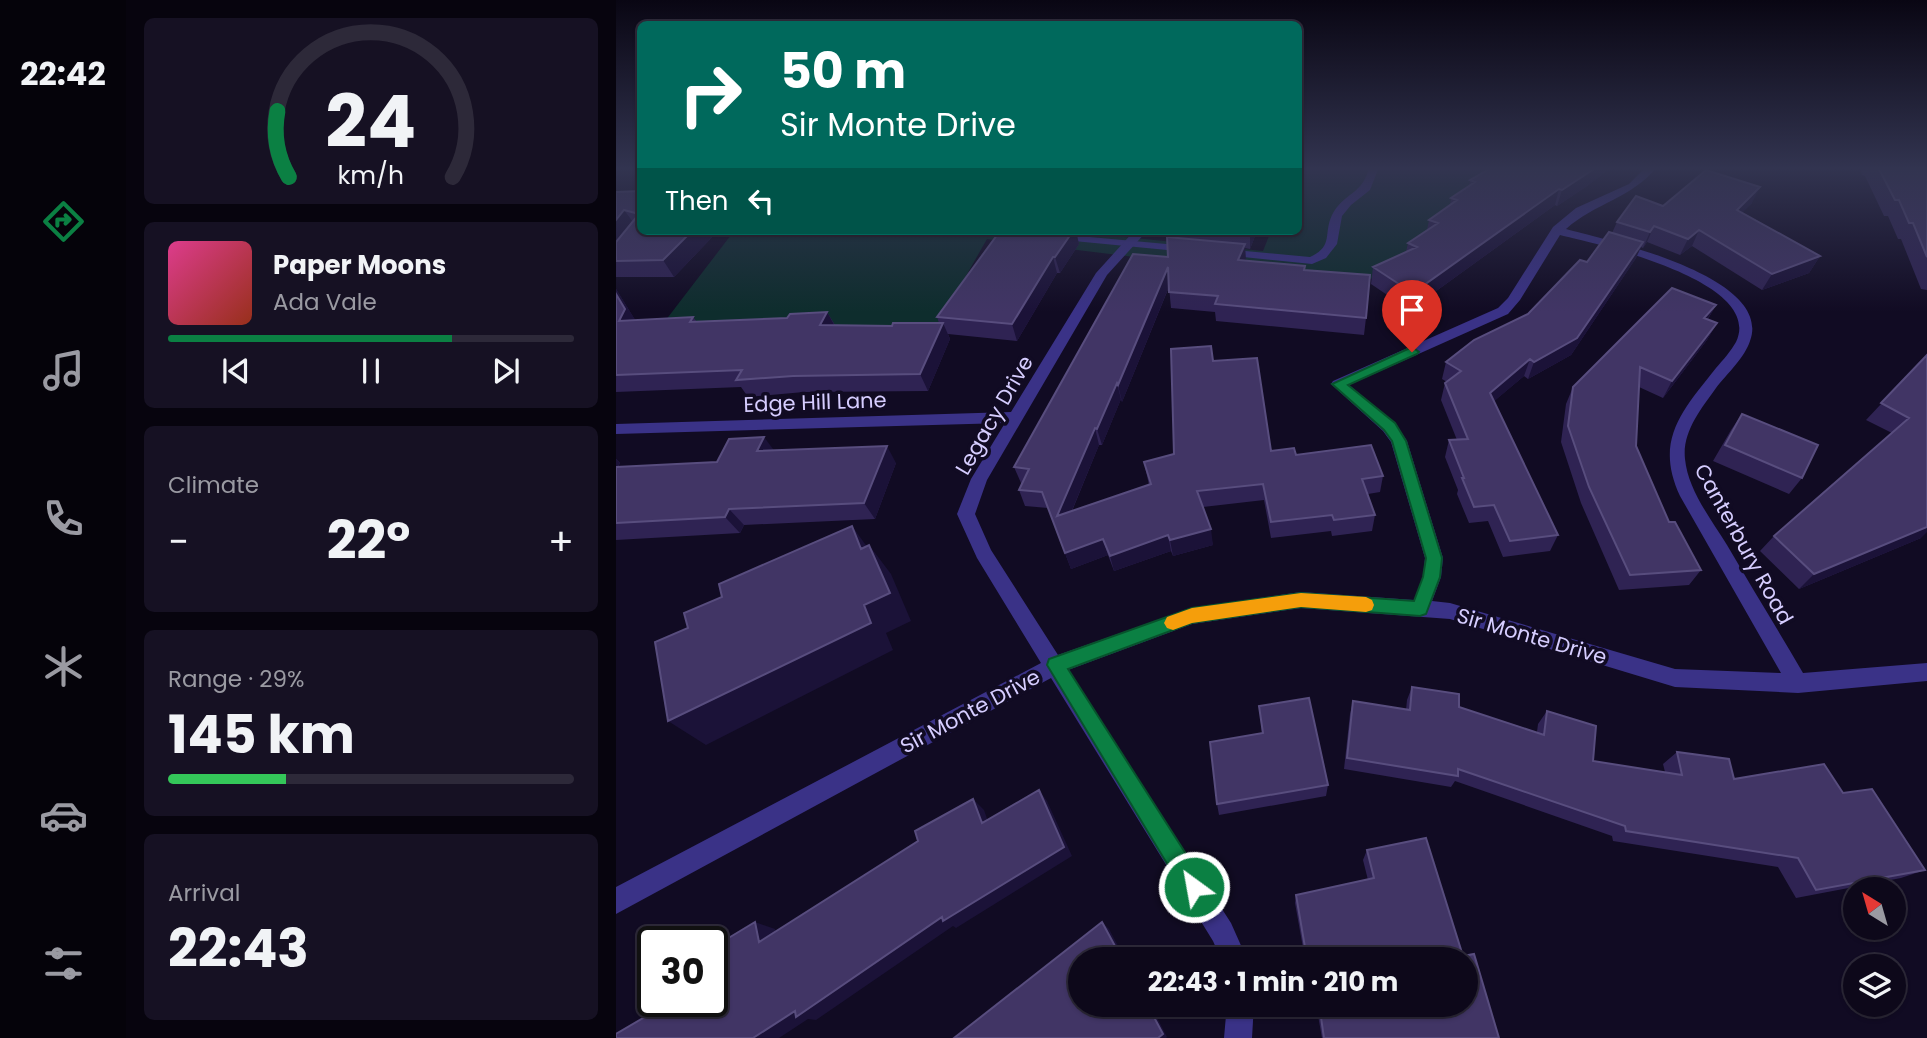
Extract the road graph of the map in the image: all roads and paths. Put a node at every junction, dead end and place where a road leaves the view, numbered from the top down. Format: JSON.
{"nodes":[{"id":1,"x":1337,"y":215,"type":"edge"},
{"id":2,"x":1574,"y":215,"type":"edge"},
{"id":3,"x":1557,"y":230,"type":"junction"},
{"id":4,"x":1041,"y":235,"type":"edge"},
{"id":5,"x":1136,"y":237,"type":"edge"},
{"id":6,"x":1195,"y":250,"type":"edge"},
{"id":7,"x":1208,"y":251,"type":"edge"},
{"id":8,"x":1016,"y":417,"type":"junction"},
{"id":9,"x":616,"y":429,"type":"edge"},
{"id":10,"x":1420,"y":609,"type":"junction"},
{"id":11,"x":1056,"y":665,"type":"junction"},
{"id":12,"x":1927,"y":672,"type":"edge"},
{"id":13,"x":1798,"y":683,"type":"junction"},
{"id":14,"x":616,"y":901,"type":"edge"},
{"id":15,"x":1229,"y":947,"type":"edge"},
{"id":16,"x":1240,"y":1017,"type":"edge"},
{"id":17,"x":1238,"y":1038,"type":"edge"}],
"edges":[{"from":1,"to":7,"type":"lane"},
{"from":2,"to":3,"type":"street"},
{"from":3,"to":10,"type":"street"},
{"from":3,"to":13,"type":"street","name":"Canterbury Road"},
{"from":4,"to":5,"type":"lane"},
{"from":5,"to":6,"type":"lane"},
{"from":5,"to":8,"type":"street","name":"Legacy Drive"},
{"from":8,"to":9,"type":"street","name":"Edge Hill Lane"},
{"from":8,"to":11,"type":"street","name":"Legacy Drive"},
{"from":10,"to":11,"type":"street","name":"Sir Monte Drive"},
{"from":10,"to":13,"type":"street","name":"Sir Monte Drive"},
{"from":11,"to":14,"type":"street","name":"Sir Monte Drive"},
{"from":11,"to":15,"type":"street"},
{"from":12,"to":13,"type":"street","name":"Sir Monte Drive"},
{"from":16,"to":17,"type":"street"}]}
